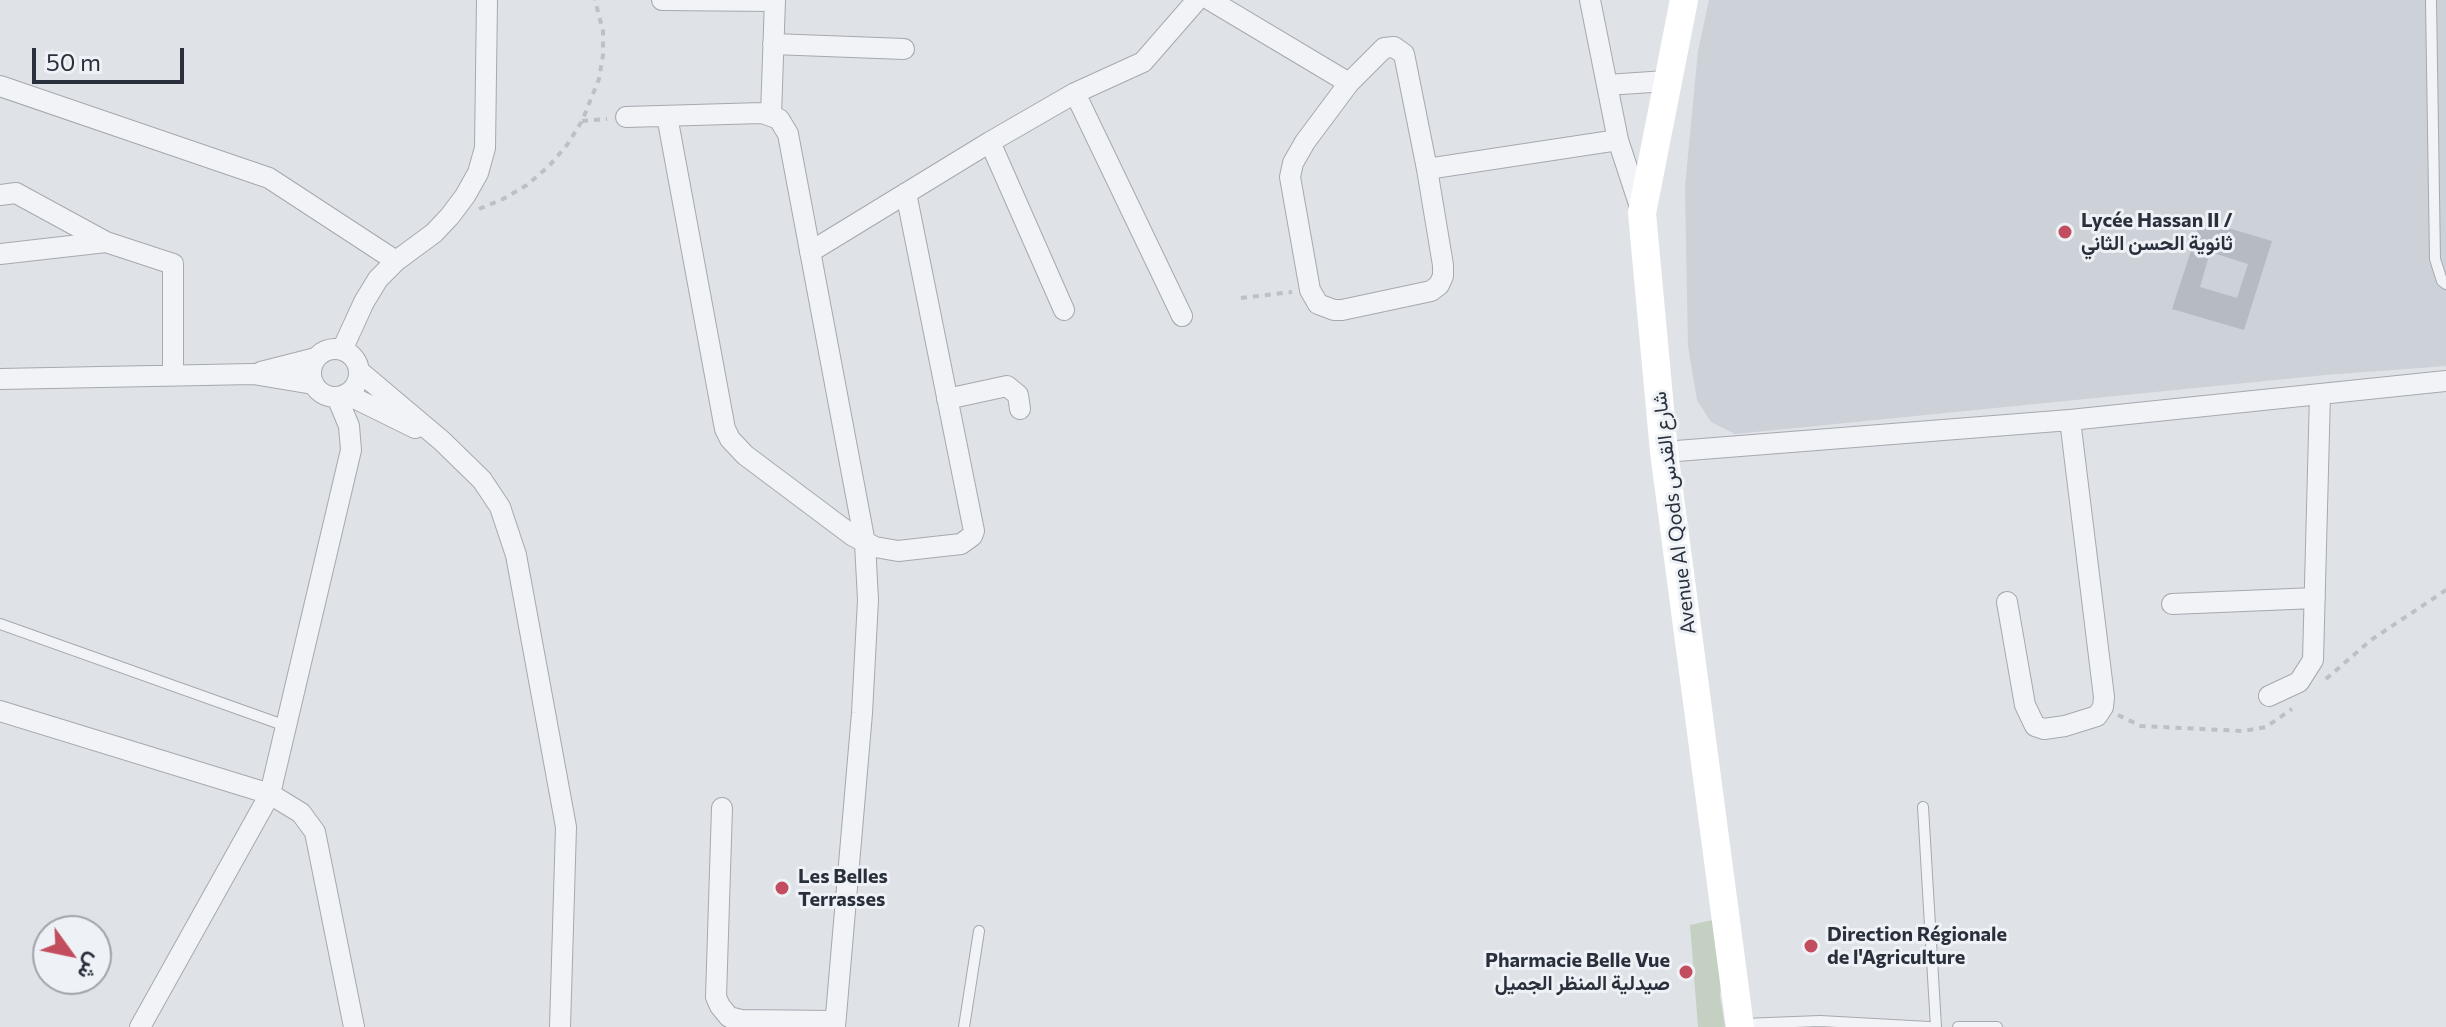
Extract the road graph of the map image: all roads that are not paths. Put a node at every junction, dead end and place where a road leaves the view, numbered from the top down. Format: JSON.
{"nodes":[{"id":1,"x":487,"y":0,"type":"edge"},
{"id":2,"x":662,"y":0,"type":"edge"},
{"id":3,"x":775,"y":0,"type":"edge"},
{"id":4,"x":1197,"y":0,"type":"edge"},
{"id":5,"x":1210,"y":0,"type":"edge"},
{"id":6,"x":1590,"y":0,"type":"edge"},
{"id":7,"x":1684,"y":0,"type":"edge"},
{"id":8,"x":2431,"y":0,"type":"edge"},
{"id":9,"x":773,"y":44,"type":"junction"},
{"id":10,"x":904,"y":49,"type":"dead end"},
{"id":11,"x":1666,"y":81,"type":"junction"},
{"id":12,"x":1349,"y":83,"type":"junction"},
{"id":13,"x":1607,"y":85,"type":"junction"},
{"id":14,"x":0,"y":86,"type":"edge"},
{"id":15,"x":1075,"y":93,"type":"junction"},
{"id":16,"x":771,"y":115,"type":"junction"},
{"id":17,"x":667,"y":116,"type":"junction"},
{"id":18,"x":626,"y":117,"type":"road end"},
{"id":19,"x":1618,"y":140,"type":"junction"},
{"id":20,"x":990,"y":142,"type":"junction"},
{"id":21,"x":1427,"y":169,"type":"junction"},
{"id":22,"x":906,"y":193,"type":"junction"},
{"id":23,"x":0,"y":195,"type":"edge"},
{"id":24,"x":1642,"y":213,"type":"junction"},
{"id":25,"x":106,"y":242,"type":"junction"},
{"id":26,"x":810,"y":252,"type":"junction"},
{"id":27,"x":0,"y":254,"type":"edge"},
{"id":28,"x":396,"y":261,"type":"junction"},
{"id":29,"x":2446,"y":284,"type":"edge"},
{"id":30,"x":1064,"y":310,"type":"dead end"},
{"id":31,"x":1182,"y":316,"type":"dead end"},
{"id":32,"x":342,"y":350,"type":"junction"},
{"id":33,"x":316,"y":358,"type":"junction"},
{"id":34,"x":359,"y":371,"type":"junction"},
{"id":35,"x":253,"y":374,"type":"junction"},
{"id":36,"x":173,"y":376,"type":"junction"},
{"id":37,"x":0,"y":379,"type":"edge"},
{"id":38,"x":2446,"y":381,"type":"edge"},
{"id":39,"x":313,"y":384,"type":"junction"},
{"id":40,"x":2320,"y":394,"type":"junction"},
{"id":41,"x":342,"y":396,"type":"junction"},
{"id":42,"x":947,"y":399,"type":"junction"},
{"id":43,"x":1020,"y":409,"type":"dead end"},
{"id":44,"x":2070,"y":420,"type":"junction"},
{"id":45,"x":442,"y":441,"type":"junction"},
{"id":46,"x":1664,"y":452,"type":"junction"},
{"id":47,"x":865,"y":543,"type":"junction"},
{"id":48,"x":2315,"y":598,"type":"junction"},
{"id":49,"x":2007,"y":602,"type":"dead end"},
{"id":50,"x":2172,"y":604,"type":"dead end"},
{"id":51,"x":0,"y":624,"type":"edge"},
{"id":52,"x":2269,"y":696,"type":"dead end"},
{"id":53,"x":0,"y":711,"type":"edge"},
{"id":54,"x":286,"y":726,"type":"junction"},
{"id":55,"x":270,"y":794,"type":"junction"},
{"id":56,"x":1923,"y":807,"type":"dead end"},
{"id":57,"x":722,"y":808,"type":"dead end"},
{"id":58,"x":979,"y":931,"type":"dead end"},
{"id":59,"x":835,"y":1024,"type":"edge"},
{"id":60,"x":1740,"y":1026,"type":"edge"},
{"id":61,"x":140,"y":1027,"type":"edge"},
{"id":62,"x":354,"y":1027,"type":"edge"},
{"id":63,"x":560,"y":1027,"type":"edge"},
{"id":64,"x":964,"y":1027,"type":"edge"},
{"id":65,"x":1929,"y":1027,"type":"edge"},
{"id":66,"x":1936,"y":1027,"type":"edge"},
{"id":67,"x":1958,"y":1027,"type":"edge"},
{"id":68,"x":1985,"y":1027,"type":"edge"},
{"id":69,"x":1997,"y":1027,"type":"edge"}],
"edges":[{"from":1,"to":28,"type":"street"},
{"from":2,"to":3,"type":"street"},
{"from":3,"to":9,"type":"street"},
{"from":4,"to":15,"type":"street"},
{"from":5,"to":12,"type":"street"},
{"from":6,"to":13,"type":"street"},
{"from":7,"to":11,"type":"street","name":"Avenue Al Qods شارع القدس"},
{"from":8,"to":29,"type":"lane"},
{"from":9,"to":10,"type":"street"},
{"from":9,"to":16,"type":"street"},
{"from":11,"to":13,"type":"street"},
{"from":11,"to":24,"type":"street","name":"Avenue Al Qods شارع القدس"},
{"from":12,"to":21,"type":"street"},
{"from":12,"to":21,"type":"street"},
{"from":13,"to":19,"type":"street"},
{"from":14,"to":28,"type":"street"},
{"from":15,"to":20,"type":"street"},
{"from":15,"to":31,"type":"street"},
{"from":16,"to":17,"type":"street"},
{"from":16,"to":26,"type":"street"},
{"from":17,"to":18,"type":"street"},
{"from":17,"to":47,"type":"street"},
{"from":19,"to":21,"type":"street"},
{"from":19,"to":24,"type":"street"},
{"from":20,"to":22,"type":"street"},
{"from":20,"to":30,"type":"street"},
{"from":22,"to":26,"type":"street"},
{"from":22,"to":42,"type":"street"},
{"from":23,"to":25,"type":"street"},
{"from":24,"to":46,"type":"street","name":"Avenue Al Qods شارع القدس"},
{"from":25,"to":27,"type":"street"},
{"from":25,"to":36,"type":"street"},
{"from":26,"to":47,"type":"street"},
{"from":28,"to":32,"type":"street"},
{"from":32,"to":33,"type":"street"},
{"from":32,"to":34,"type":"street"},
{"from":33,"to":35,"type":"street"},
{"from":33,"to":39,"type":"street"},
{"from":34,"to":41,"type":"street"},
{"from":34,"to":45,"type":"street"},
{"from":35,"to":36,"type":"street"},
{"from":35,"to":39,"type":"street"},
{"from":36,"to":37,"type":"street"},
{"from":38,"to":40,"type":"street"},
{"from":39,"to":41,"type":"street"},
{"from":40,"to":44,"type":"street"},
{"from":40,"to":48,"type":"street"},
{"from":41,"to":45,"type":"street"},
{"from":41,"to":54,"type":"street"},
{"from":42,"to":43,"type":"street"},
{"from":42,"to":47,"type":"street"},
{"from":44,"to":46,"type":"street"},
{"from":44,"to":49,"type":"street"},
{"from":45,"to":63,"type":"street"},
{"from":46,"to":60,"type":"street","name":"Avenue Al Qods شارع القدس"},
{"from":47,"to":59,"type":"street"},
{"from":48,"to":50,"type":"street"},
{"from":48,"to":52,"type":"street"},
{"from":51,"to":54,"type":"lane"},
{"from":53,"to":55,"type":"street"},
{"from":54,"to":55,"type":"street"},
{"from":55,"to":61,"type":"street"},
{"from":55,"to":62,"type":"street"},
{"from":56,"to":66,"type":"lane"},
{"from":57,"to":59,"type":"street"},
{"from":58,"to":64,"type":"lane"},
{"from":60,"to":65,"type":"lane"},
{"from":67,"to":68,"type":"lane"},
{"from":68,"to":69,"type":"lane"}]}
